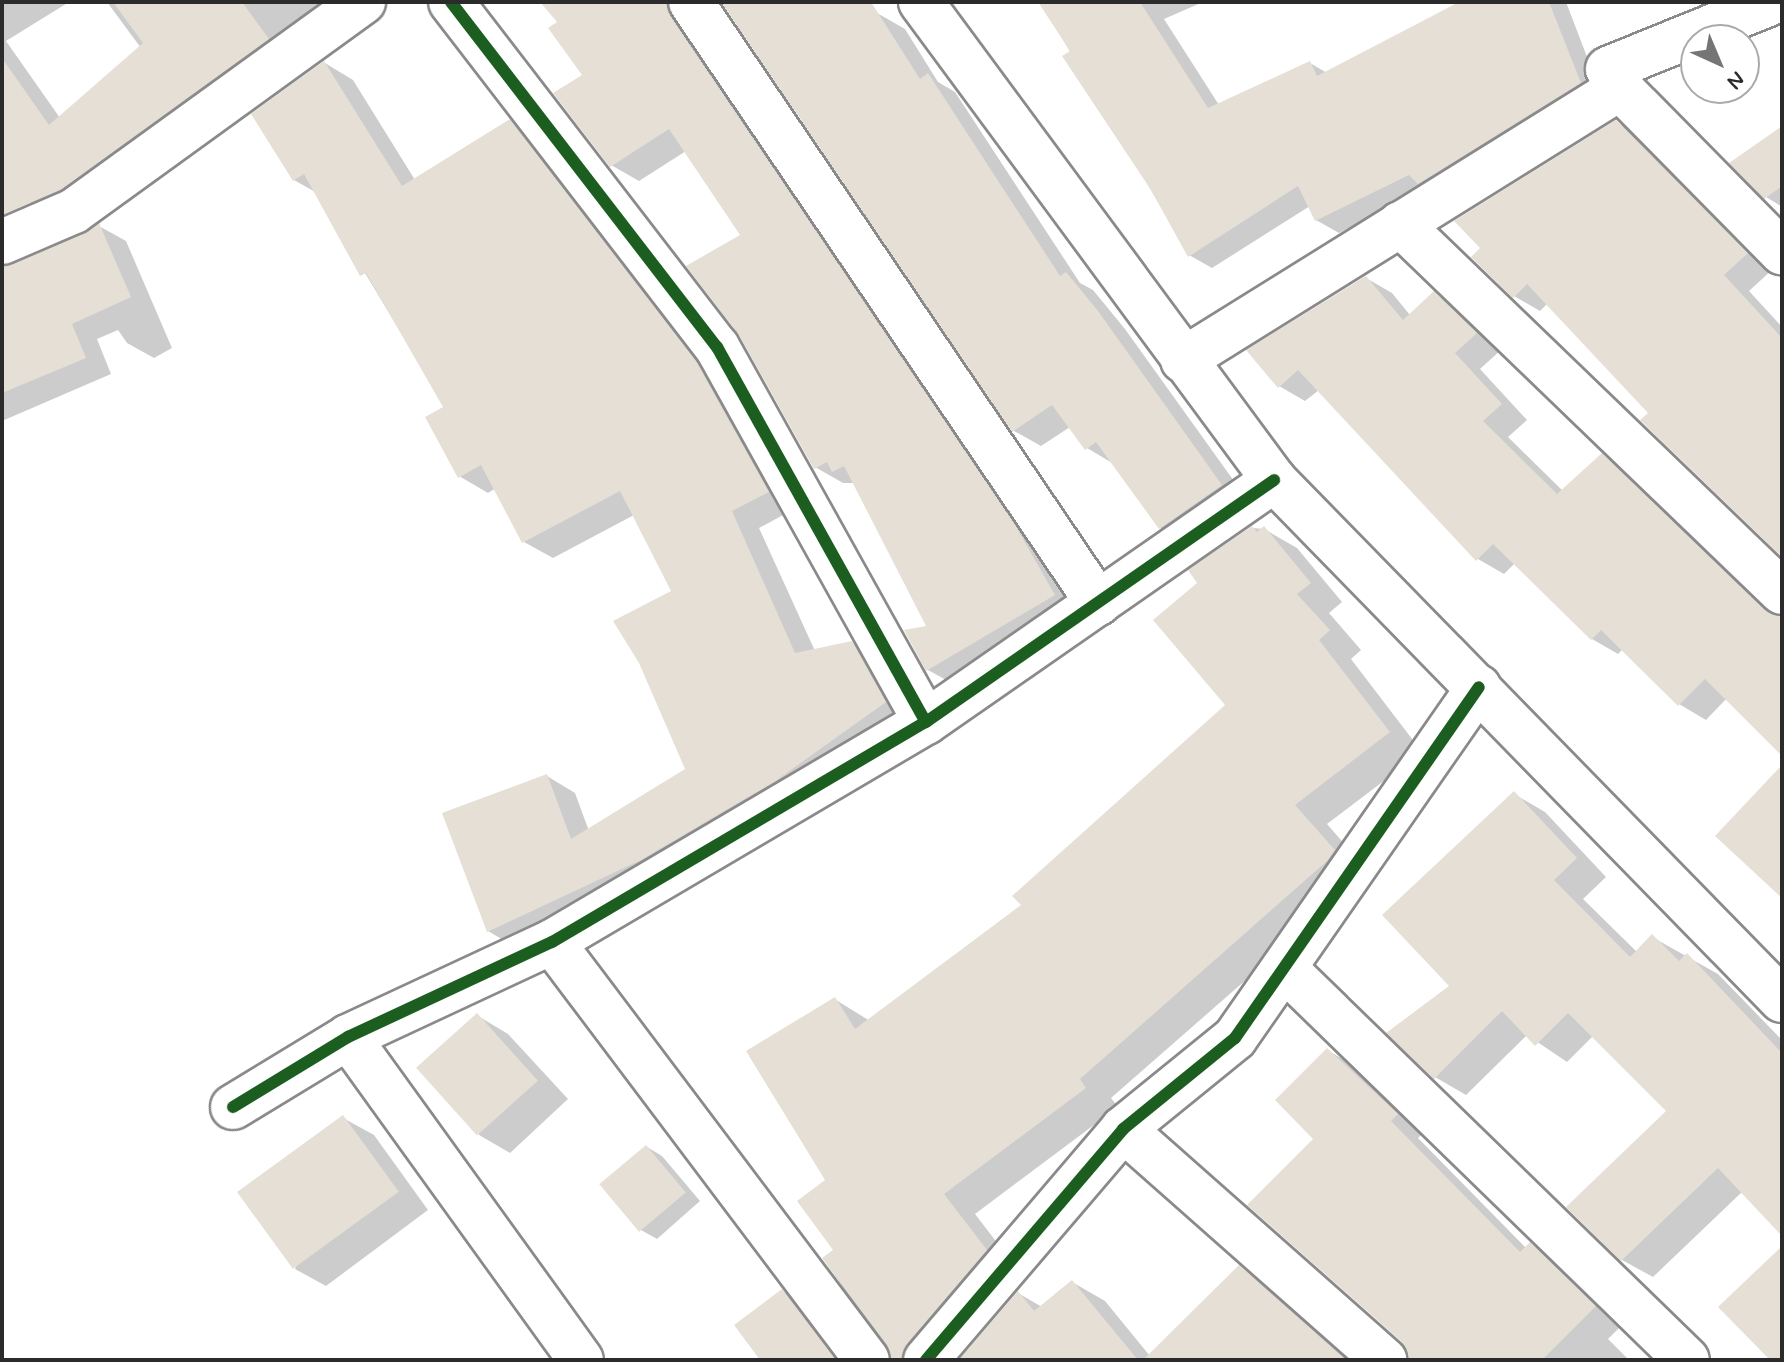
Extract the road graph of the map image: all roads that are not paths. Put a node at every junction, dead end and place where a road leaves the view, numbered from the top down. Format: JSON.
{"nodes":[{"id":1,"x":363,"y":2,"type":"edge"},
{"id":2,"x":451,"y":2,"type":"edge"},
{"id":3,"x":691,"y":2,"type":"edge"},
{"id":4,"x":921,"y":2,"type":"edge"},
{"id":5,"x":1773,"y":2,"type":"edge"},
{"id":6,"x":1620,"y":88,"type":"junction"},
{"id":7,"x":1400,"y":224,"type":"junction"},
{"id":8,"x":2,"y":242,"type":"edge"},
{"id":9,"x":1782,"y":252,"type":"edge"},
{"id":10,"x":1183,"y":360,"type":"junction"},
{"id":11,"x":1274,"y":480,"type":"junction"},
{"id":12,"x":1782,"y":592,"type":"edge"},
{"id":13,"x":1098,"y":603,"type":"junction"},
{"id":14,"x":1479,"y":687,"type":"junction"},
{"id":15,"x":926,"y":722,"type":"junction"},
{"id":16,"x":552,"y":942,"type":"junction"},
{"id":17,"x":1284,"y":968,"type":"junction"},
{"id":18,"x":1782,"y":1000,"type":"edge"},
{"id":19,"x":348,"y":1037,"type":"junction"},
{"id":20,"x":233,"y":1107,"type":"dead end"},
{"id":21,"x":1123,"y":1129,"type":"junction"},
{"id":22,"x":581,"y":1360,"type":"edge"},
{"id":23,"x":867,"y":1360,"type":"edge"},
{"id":24,"x":926,"y":1360,"type":"edge"},
{"id":25,"x":1384,"y":1360,"type":"edge"},
{"id":26,"x":1687,"y":1360,"type":"edge"}],
"edges":[{"from":1,"to":8,"type":"street"},
{"from":2,"to":15,"type":"street"},
{"from":3,"to":13,"type":"street"},
{"from":4,"to":10,"type":"street"},
{"from":5,"to":6,"type":"street"},
{"from":6,"to":7,"type":"street"},
{"from":6,"to":9,"type":"street"},
{"from":7,"to":10,"type":"street"},
{"from":7,"to":12,"type":"street"},
{"from":10,"to":11,"type":"street"},
{"from":11,"to":13,"type":"street"},
{"from":11,"to":14,"type":"street"},
{"from":13,"to":15,"type":"street"},
{"from":14,"to":17,"type":"street"},
{"from":14,"to":18,"type":"street"},
{"from":15,"to":16,"type":"street"},
{"from":16,"to":19,"type":"street"},
{"from":16,"to":23,"type":"street"},
{"from":17,"to":21,"type":"street"},
{"from":17,"to":26,"type":"street"},
{"from":19,"to":20,"type":"street"},
{"from":19,"to":22,"type":"street"},
{"from":21,"to":24,"type":"street"},
{"from":21,"to":25,"type":"street"}]}
